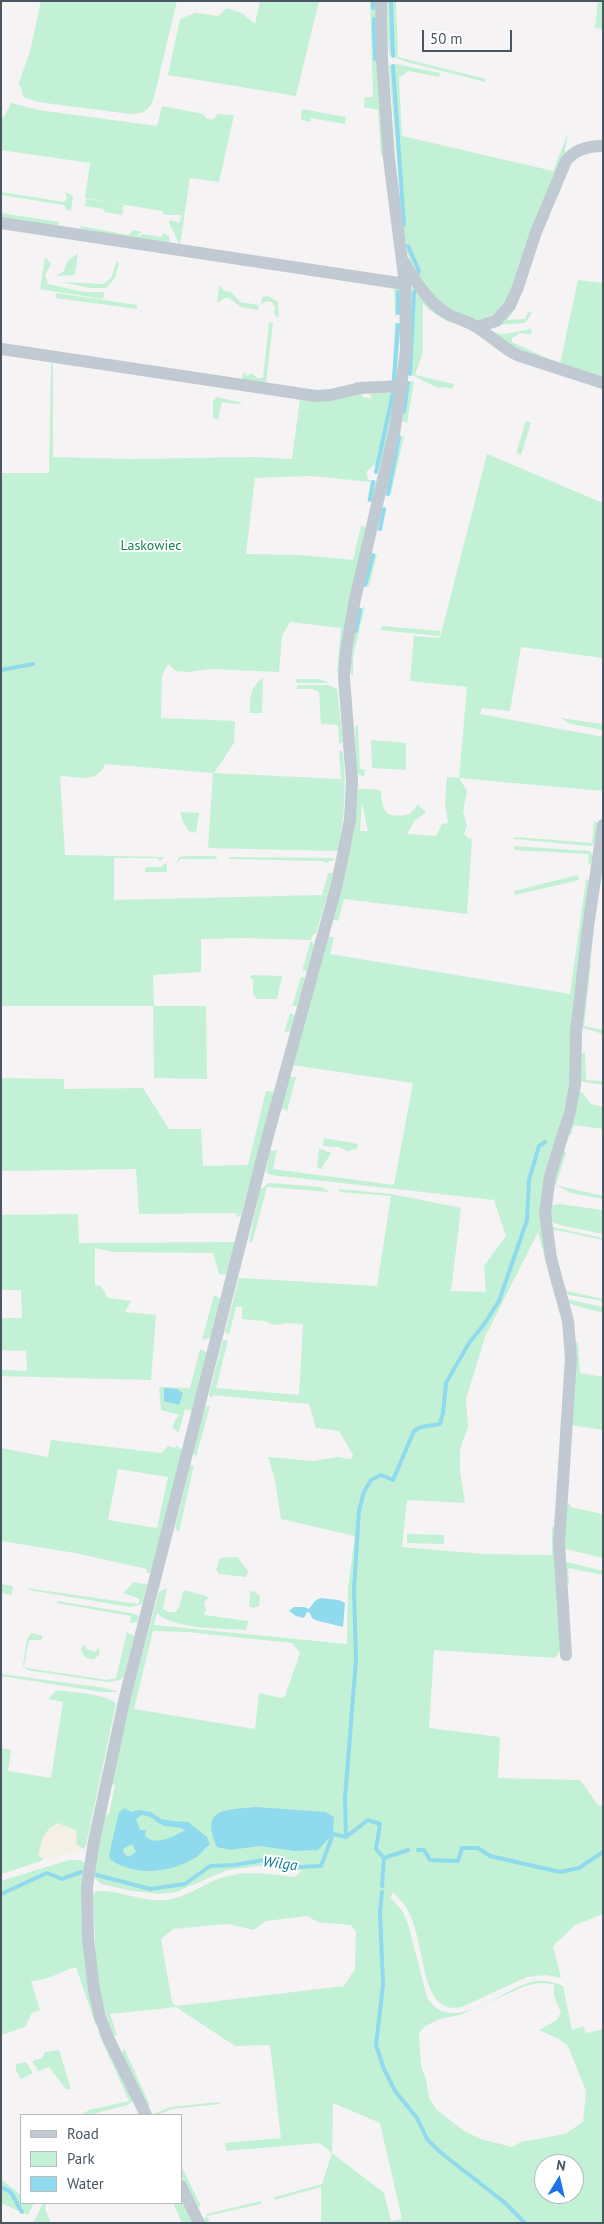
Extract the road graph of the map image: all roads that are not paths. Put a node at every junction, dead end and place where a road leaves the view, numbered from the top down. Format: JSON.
{"nodes":[{"id":1,"x":381,"y":1,"type":"edge"},
{"id":2,"x":603,"y":146,"type":"edge"},
{"id":3,"x":1,"y":223,"type":"edge"},
{"id":4,"x":402,"y":258,"type":"junction"},
{"id":5,"x":405,"y":284,"type":"junction"},
{"id":6,"x":477,"y":327,"type":"junction"},
{"id":7,"x":2,"y":348,"type":"edge"},
{"id":8,"x":603,"y":383,"type":"edge"},
{"id":9,"x":402,"y":386,"type":"junction"},
{"id":10,"x":603,"y":825,"type":"edge"},
{"id":11,"x":566,"y":1655,"type":"dead end"},
{"id":12,"x":146,"y":2114,"type":"edge"},
{"id":13,"x":182,"y":2188,"type":"edge"},
{"id":14,"x":199,"y":2223,"type":"edge"}],
"edges":[{"from":1,"to":4,"type":"street"},
{"from":2,"to":6,"type":"street"},
{"from":3,"to":5,"type":"street"},
{"from":4,"to":5,"type":"street"},
{"from":4,"to":6,"type":"street"},
{"from":5,"to":9,"type":"street"},
{"from":6,"to":8,"type":"street"},
{"from":7,"to":9,"type":"street"},
{"from":9,"to":12,"type":"street"},
{"from":10,"to":11,"type":"street"},
{"from":13,"to":14,"type":"street"}]}
